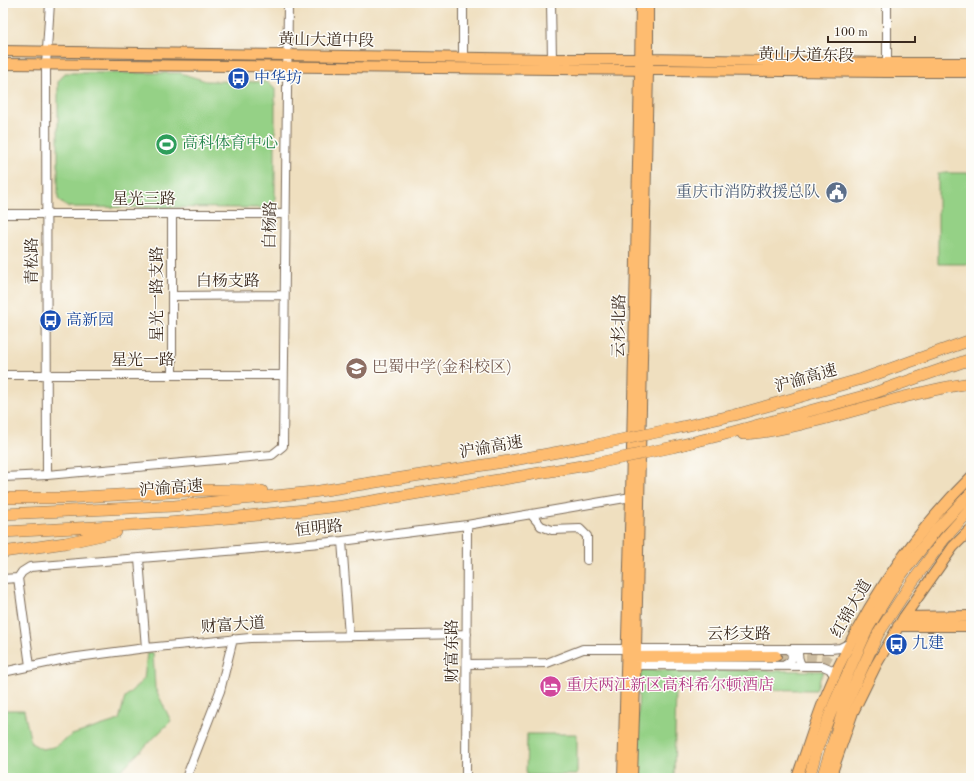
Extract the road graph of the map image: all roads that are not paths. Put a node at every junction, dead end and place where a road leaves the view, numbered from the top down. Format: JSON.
{"nodes":[{"id":1,"x":50,"y":3,"type":"edge"},
{"id":2,"x":288,"y":3,"type":"edge"},
{"id":3,"x":463,"y":3,"type":"edge"},
{"id":4,"x":551,"y":3,"type":"edge"},
{"id":5,"x":641,"y":3,"type":"edge"},
{"id":6,"x":648,"y":3,"type":"edge"},
{"id":7,"x":887,"y":3,"type":"edge"},
{"id":8,"x":3,"y":51,"type":"edge"},
{"id":9,"x":47,"y":52,"type":"junction"},
{"id":10,"x":286,"y":55,"type":"junction"},
{"id":11,"x":463,"y":57,"type":"junction"},
{"id":12,"x":552,"y":59,"type":"junction"},
{"id":13,"x":644,"y":59,"type":"junction"},
{"id":14,"x":971,"y":63,"type":"edge"},
{"id":15,"x":3,"y":64,"type":"edge"},
{"id":16,"x":46,"y":65,"type":"junction"},
{"id":17,"x":286,"y":66,"type":"junction"},
{"id":18,"x":887,"y":68,"type":"junction"},
{"id":19,"x":644,"y":70,"type":"junction"},
{"id":20,"x":971,"y":72,"type":"edge"},
{"id":21,"x":3,"y":214,"type":"edge"},
{"id":22,"x":47,"y":214,"type":"junction"},
{"id":23,"x":172,"y":214,"type":"junction"},
{"id":24,"x":285,"y":214,"type":"junction"},
{"id":25,"x":284,"y":295,"type":"junction"},
{"id":26,"x":172,"y":296,"type":"junction"},
{"id":27,"x":971,"y":340,"type":"edge"},
{"id":28,"x":971,"y":359,"type":"edge"},
{"id":29,"x":3,"y":375,"type":"edge"},
{"id":30,"x":47,"y":375,"type":"junction"},
{"id":31,"x":172,"y":375,"type":"junction"},
{"id":32,"x":283,"y":375,"type":"junction"},
{"id":33,"x":971,"y":378,"type":"edge"},
{"id":34,"x":971,"y":383,"type":"edge"},
{"id":35,"x":906,"y":397,"type":"junction"},
{"id":36,"x":718,"y":436,"type":"junction"},
{"id":37,"x":47,"y":475,"type":"junction"},
{"id":38,"x":3,"y":477,"type":"edge"},
{"id":39,"x":971,"y":477,"type":"edge"},
{"id":40,"x":313,"y":492,"type":"junction"},
{"id":41,"x":971,"y":493,"type":"edge"},
{"id":42,"x":635,"y":496,"type":"junction"},
{"id":43,"x":3,"y":498,"type":"edge"},
{"id":44,"x":971,"y":509,"type":"edge"},
{"id":45,"x":3,"y":514,"type":"edge"},
{"id":46,"x":531,"y":514,"type":"junction"},
{"id":47,"x":146,"y":525,"type":"junction"},
{"id":48,"x":467,"y":525,"type":"junction"},
{"id":49,"x":971,"y":529,"type":"edge"},
{"id":50,"x":3,"y":532,"type":"edge"},
{"id":51,"x":342,"y":541,"type":"junction"},
{"id":52,"x":3,"y":552,"type":"edge"},
{"id":53,"x":139,"y":559,"type":"junction"},
{"id":54,"x":587,"y":560,"type":"dead end"},
{"id":55,"x":18,"y":578,"type":"junction"},
{"id":56,"x":3,"y":579,"type":"edge"},
{"id":57,"x":971,"y":616,"type":"edge"},
{"id":58,"x":904,"y":617,"type":"junction"},
{"id":59,"x":898,"y":626,"type":"junction"},
{"id":60,"x":971,"y":626,"type":"edge"},
{"id":61,"x":467,"y":634,"type":"junction"},
{"id":62,"x":349,"y":636,"type":"junction"},
{"id":63,"x":233,"y":640,"type":"junction"},
{"id":64,"x":850,"y":644,"type":"junction"},
{"id":65,"x":146,"y":648,"type":"junction"},
{"id":66,"x":787,"y":649,"type":"junction"},
{"id":67,"x":798,"y":649,"type":"junction"},
{"id":68,"x":776,"y":656,"type":"tunnel mouth"},
{"id":69,"x":631,"y":657,"type":"junction"},
{"id":70,"x":467,"y":664,"type":"junction"},
{"id":71,"x":30,"y":666,"type":"junction"},
{"id":72,"x":785,"y":666,"type":"junction"},
{"id":73,"x":802,"y":666,"type":"junction"},
{"id":74,"x":3,"y":672,"type":"edge"},
{"id":75,"x":835,"y":677,"type":"junction"},
{"id":76,"x":851,"y":733,"type":"dead end"},
{"id":77,"x":186,"y":778,"type":"edge"},
{"id":78,"x":466,"y":778,"type":"edge"},
{"id":79,"x":623,"y":778,"type":"edge"},
{"id":80,"x":632,"y":778,"type":"edge"},
{"id":81,"x":797,"y":778,"type":"edge"},
{"id":82,"x":809,"y":778,"type":"edge"},
{"id":83,"x":822,"y":778,"type":"edge"},
{"id":84,"x":830,"y":778,"type":"edge"},
{"id":85,"x":837,"y":778,"type":"edge"}],
"edges":[{"from":1,"to":9,"type":"street","name":"青松路"},
{"from":2,"to":10,"type":"street","name":"白杨路"},
{"from":3,"to":11,"type":"street"},
{"from":4,"to":12,"type":"street"},
{"from":5,"to":13,"type":"main road","name":"云杉北路"},
{"from":6,"to":13,"type":"main road","name":"云杉北路"},
{"from":7,"to":18,"type":"street"},
{"from":8,"to":9,"type":"main road","name":"黄山大道中段"},
{"from":9,"to":10,"type":"main road","name":"黄山大道中段"},
{"from":9,"to":16,"type":"street","name":"青松路"},
{"from":10,"to":11,"type":"main road","name":"黄山大道中段"},
{"from":10,"to":17,"type":"street","name":"白杨路"},
{"from":11,"to":12,"type":"main road","name":"黄山大道中段"},
{"from":12,"to":13,"type":"main road","name":"黄山大道中段"},
{"from":13,"to":18,"type":"main road","name":"黄山大道东段"},
{"from":13,"to":19,"type":"main road","name":"云杉北路"},
{"from":14,"to":18,"type":"main road","name":"黄山大道东段"},
{"from":15,"to":16,"type":"main road","name":"黄山大道中段"},
{"from":16,"to":17,"type":"main road","name":"黄山大道中段"},
{"from":16,"to":22,"type":"street","name":"青松路"},
{"from":17,"to":19,"type":"main road","name":"黄山大道中段"},
{"from":17,"to":24,"type":"street","name":"白杨路"},
{"from":18,"to":19,"type":"main road","name":"黄山大道东段"},
{"from":18,"to":20,"type":"main road","name":"黄山大道东段"},
{"from":19,"to":42,"type":"main road","name":"云杉北路"},
{"from":21,"to":22,"type":"street","name":"星光三路"},
{"from":22,"to":23,"type":"street","name":"星光三路"},
{"from":22,"to":30,"type":"street","name":"青松路"},
{"from":23,"to":24,"type":"street","name":"星光三路"},
{"from":23,"to":26,"type":"street","name":"星光一路支路"},
{"from":24,"to":25,"type":"street","name":"白杨路"},
{"from":25,"to":26,"type":"street","name":"白杨支路"},
{"from":25,"to":32,"type":"street","name":"白杨路"},
{"from":26,"to":31,"type":"street","name":"星光一路支路"},
{"from":27,"to":40,"type":"highway","name":"沪渝高速","bridge":true},
{"from":28,"to":36,"type":"highway","name":"沪渝高速"},
{"from":29,"to":30,"type":"street","name":"星光一路"},
{"from":30,"to":31,"type":"street","name":"星光一路"},
{"from":30,"to":37,"type":"street","name":"青松路"},
{"from":31,"to":32,"type":"street","name":"星光一路"},
{"from":32,"to":37,"type":"street","name":"白杨路"},
{"from":33,"to":35,"type":"highway"},
{"from":34,"to":35,"type":"highway"},
{"from":35,"to":36,"type":"highway"},
{"from":36,"to":47,"type":"highway","name":"沪渝高速","bridge":true},
{"from":37,"to":38,"type":"street"},
{"from":39,"to":64,"type":"main road","name":"红锦大道"},
{"from":40,"to":43,"type":"highway"},
{"from":40,"to":45,"type":"highway","name":"沪渝高速"},
{"from":41,"to":82,"type":"highway","name":"红锦大道"},
{"from":42,"to":46,"type":"street","name":"恒明路"},
{"from":42,"to":69,"type":"main road","name":"云杉北路"},
{"from":44,"to":83,"type":"highway"},
{"from":46,"to":48,"type":"street","name":"恒明路"},
{"from":46,"to":54,"type":"street"},
{"from":47,"to":50,"type":"highway","name":"沪渝高速"},
{"from":47,"to":52,"type":"highway"},
{"from":48,"to":51,"type":"street","name":"恒明路"},
{"from":48,"to":61,"type":"street","name":"财富东路"},
{"from":49,"to":58,"type":"main road"},
{"from":51,"to":53,"type":"street","name":"恒明路"},
{"from":51,"to":62,"type":"street"},
{"from":53,"to":55,"type":"street","name":"恒明路"},
{"from":53,"to":65,"type":"street"},
{"from":55,"to":56,"type":"street"},
{"from":55,"to":71,"type":"street"},
{"from":57,"to":58,"type":"main road"},
{"from":58,"to":59,"type":"main road"},
{"from":59,"to":60,"type":"main road"},
{"from":59,"to":84,"type":"main road"},
{"from":61,"to":62,"type":"street","name":"财富大道"},
{"from":61,"to":70,"type":"street","name":"财富东路"},
{"from":62,"to":63,"type":"street","name":"财富大道"},
{"from":63,"to":65,"type":"street","name":"财富大道"},
{"from":63,"to":77,"type":"street"},
{"from":64,"to":67,"type":"street","name":"云杉支路"},
{"from":64,"to":75,"type":"main road","name":"红锦大道"},
{"from":65,"to":71,"type":"street","name":"财富大道"},
{"from":66,"to":67,"type":"street","name":"云杉支路"},
{"from":66,"to":69,"type":"street","name":"云杉支路"},
{"from":66,"to":72,"type":"street"},
{"from":67,"to":73,"type":"street"},
{"from":68,"to":69,"type":"main road"},
{"from":69,"to":70,"type":"street"},
{"from":69,"to":72,"type":"street","name":"云杉支路"},
{"from":69,"to":79,"type":"main road"},
{"from":69,"to":80,"type":"main road"},
{"from":70,"to":78,"type":"street","name":"财富东路"},
{"from":71,"to":74,"type":"street","name":"财富大道"},
{"from":72,"to":73,"type":"street","name":"云杉支路"},
{"from":73,"to":75,"type":"street","name":"云杉支路"},
{"from":75,"to":81,"type":"main road","name":"红锦大道"},
{"from":76,"to":85,"type":"main road"}]}
